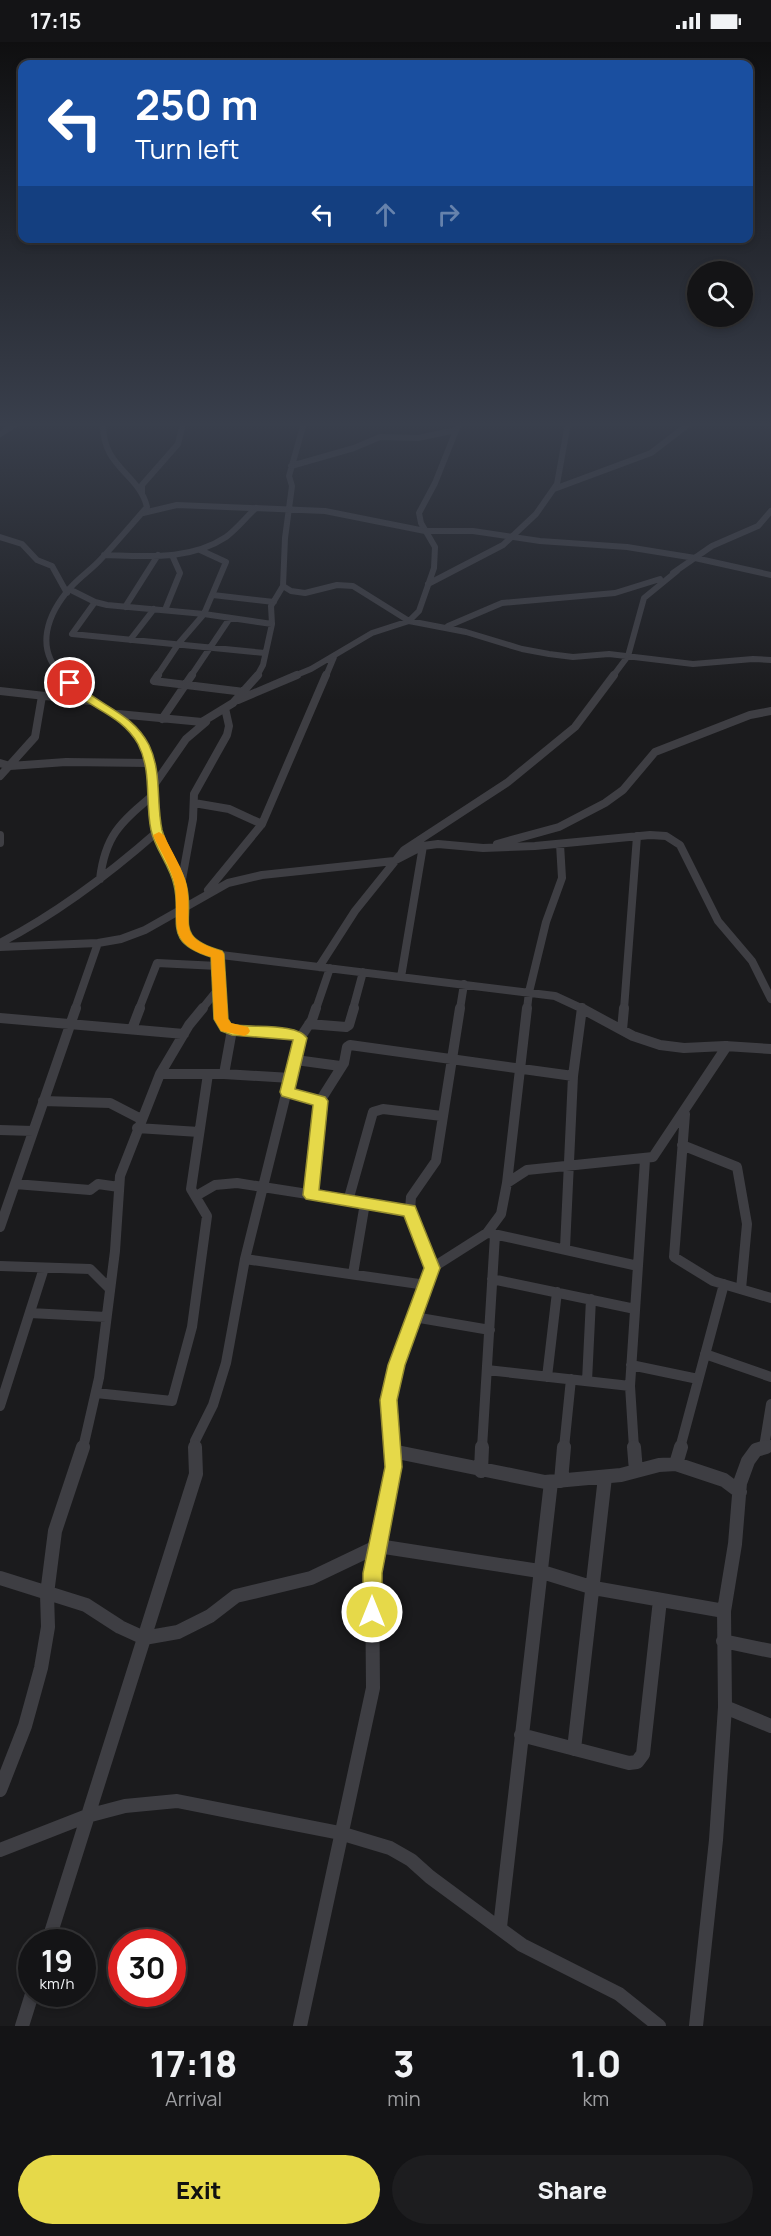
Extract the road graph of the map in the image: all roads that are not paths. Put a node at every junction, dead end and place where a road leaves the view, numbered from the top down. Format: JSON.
{"nodes":[{"id":1,"x":141,"y":516,"type":"edge"},
{"id":2,"x":248,"y":516,"type":"edge"},
{"id":3,"x":288,"y":516,"type":"edge"},
{"id":4,"x":353,"y":516,"type":"edge"},
{"id":5,"x":420,"y":516,"type":"edge"},
{"id":6,"x":534,"y":516,"type":"edge"},
{"id":7,"x":768,"y":516,"type":"edge"},
{"id":8,"x":425,"y":531,"type":"junction"},
{"id":9,"x":513,"y":536,"type":"junction"},
{"id":10,"x":1,"y":538,"type":"edge"},
{"id":11,"x":200,"y":550,"type":"junction"},
{"id":12,"x":104,"y":555,"type":"junction"},
{"id":13,"x":158,"y":555,"type":"junction"},
{"id":14,"x":172,"y":555,"type":"junction"},
{"id":15,"x":695,"y":558,"type":"junction"},
{"id":16,"x":677,"y":572,"type":"junction"},
{"id":17,"x":771,"y":575,"type":"edge"},
{"id":18,"x":428,"y":584,"type":"junction"},
{"id":19,"x":283,"y":586,"type":"junction"},
{"id":20,"x":68,"y":591,"type":"junction"},
{"id":21,"x":213,"y":595,"type":"junction"},
{"id":22,"x":95,"y":602,"type":"junction"},
{"id":23,"x":274,"y":602,"type":"junction"},
{"id":24,"x":126,"y":607,"type":"junction"},
{"id":25,"x":154,"y":609,"type":"junction"},
{"id":26,"x":165,"y":610,"type":"junction"},
{"id":27,"x":204,"y":614,"type":"junction"},
{"id":28,"x":230,"y":618,"type":"junction"},
{"id":29,"x":409,"y":621,"type":"junction"},
{"id":30,"x":272,"y":624,"type":"junction"},
{"id":31,"x":443,"y":627,"type":"junction"},
{"id":32,"x":130,"y":640,"type":"junction"},
{"id":33,"x":179,"y":643,"type":"junction"},
{"id":34,"x":211,"y":647,"type":"junction"},
{"id":35,"x":265,"y":653,"type":"junction"},
{"id":36,"x":628,"y":656,"type":"junction"},
{"id":37,"x":334,"y":657,"type":"junction"},
{"id":38,"x":771,"y":660,"type":"edge"},
{"id":39,"x":186,"y":685,"type":"junction"},
{"id":40,"x":1,"y":692,"type":"edge"},
{"id":41,"x":244,"y":692,"type":"junction"},
{"id":42,"x":42,"y":696,"type":"junction"},
{"id":43,"x":94,"y":702,"type":"junction"},
{"id":44,"x":233,"y":703,"type":"junction"},
{"id":45,"x":225,"y":708,"type":"junction"},
{"id":46,"x":771,"y":711,"type":"edge"},
{"id":47,"x":118,"y":714,"type":"junction"},
{"id":48,"x":162,"y":719,"type":"junction"},
{"id":49,"x":208,"y":720,"type":"junction"},
{"id":50,"x":0,"y":763,"type":"edge"},
{"id":51,"x":149,"y":763,"type":"junction"},
{"id":52,"x":10,"y":766,"type":"junction"},
{"id":53,"x":0,"y":776,"type":"edge"},
{"id":54,"x":154,"y":785,"type":"junction"},
{"id":55,"x":152,"y":796,"type":"junction"},
{"id":56,"x":194,"y":803,"type":"junction"},
{"id":57,"x":262,"y":824,"type":"junction"},
{"id":58,"x":157,"y":832,"type":"junction"},
{"id":59,"x":0,"y":835,"type":"edge"},
{"id":60,"x":637,"y":836,"type":"junction"},
{"id":61,"x":0,"y":843,"type":"edge"},
{"id":62,"x":560,"y":844,"type":"junction"},
{"id":63,"x":423,"y":846,"type":"junction"},
{"id":64,"x":483,"y":848,"type":"junction"},
{"id":65,"x":394,"y":861,"type":"junction"},
{"id":66,"x":100,"y":879,"type":"junction"},
{"id":67,"x":181,"y":885,"type":"junction"},
{"id":68,"x":206,"y":894,"type":"junction"},
{"id":69,"x":181,"y":910,"type":"junction"},
{"id":70,"x":0,"y":943,"type":"edge"},
{"id":71,"x":98,"y":943,"type":"junction"},
{"id":72,"x":0,"y":948,"type":"edge"},
{"id":73,"x":218,"y":954,"type":"junction"},
{"id":74,"x":218,"y":966,"type":"junction"},
{"id":75,"x":319,"y":967,"type":"junction"},
{"id":76,"x":330,"y":968,"type":"junction"},
{"id":77,"x":363,"y":972,"type":"junction"},
{"id":78,"x":401,"y":976,"type":"junction"},
{"id":79,"x":464,"y":984,"type":"junction"},
{"id":80,"x":219,"y":988,"type":"junction"},
{"id":81,"x":529,"y":992,"type":"junction"},
{"id":82,"x":771,"y":999,"type":"edge"},
{"id":83,"x":582,"y":1008,"type":"junction"},
{"id":84,"x":0,"y":1018,"type":"edge"},
{"id":85,"x":71,"y":1023,"type":"junction"},
{"id":86,"x":309,"y":1024,"type":"junction"},
{"id":87,"x":132,"y":1029,"type":"junction"},
{"id":88,"x":232,"y":1030,"type":"junction"},
{"id":89,"x":622,"y":1030,"type":"junction"},
{"id":90,"x":184,"y":1034,"type":"junction"},
{"id":91,"x":300,"y":1038,"type":"junction"},
{"id":92,"x":728,"y":1046,"type":"junction"},
{"id":93,"x":771,"y":1049,"type":"edge"},
{"id":94,"x":296,"y":1060,"type":"junction"},
{"id":95,"x":451,"y":1060,"type":"junction"},
{"id":96,"x":340,"y":1066,"type":"junction"},
{"id":97,"x":521,"y":1070,"type":"junction"},
{"id":98,"x":160,"y":1074,"type":"junction"},
{"id":99,"x":208,"y":1074,"type":"junction"},
{"id":100,"x":224,"y":1074,"type":"junction"},
{"id":101,"x":573,"y":1076,"type":"junction"},
{"id":102,"x":291,"y":1078,"type":"junction"},
{"id":103,"x":287,"y":1092,"type":"junction"},
{"id":104,"x":43,"y":1101,"type":"junction"},
{"id":105,"x":320,"y":1101,"type":"junction"},
{"id":106,"x":685,"y":1111,"type":"junction"},
{"id":107,"x":442,"y":1116,"type":"junction"},
{"id":108,"x":139,"y":1123,"type":"junction"},
{"id":109,"x":0,"y":1130,"type":"edge"},
{"id":110,"x":33,"y":1131,"type":"junction"},
{"id":111,"x":199,"y":1132,"type":"junction"},
{"id":112,"x":682,"y":1145,"type":"junction"},
{"id":113,"x":645,"y":1160,"type":"junction"},
{"id":114,"x":570,"y":1166,"type":"junction"},
{"id":115,"x":507,"y":1183,"type":"junction"},
{"id":116,"x":15,"y":1184,"type":"junction"},
{"id":117,"x":119,"y":1187,"type":"junction"},
{"id":118,"x":262,"y":1187,"type":"junction"},
{"id":119,"x":311,"y":1195,"type":"junction"},
{"id":120,"x":196,"y":1196,"type":"junction"},
{"id":121,"x":348,"y":1201,"type":"junction"},
{"id":122,"x":365,"y":1203,"type":"junction"},
{"id":123,"x":4,"y":1204,"type":"edge"},
{"id":124,"x":410,"y":1210,"type":"junction"},
{"id":125,"x":0,"y":1227,"type":"edge"},
{"id":126,"x":491,"y":1234,"type":"junction"},
{"id":127,"x":565,"y":1248,"type":"junction"},
{"id":128,"x":245,"y":1259,"type":"junction"},
{"id":129,"x":0,"y":1266,"type":"edge"},
{"id":130,"x":638,"y":1266,"type":"junction"},
{"id":131,"x":44,"y":1268,"type":"junction"},
{"id":132,"x":432,"y":1268,"type":"junction"},
{"id":133,"x":353,"y":1274,"type":"junction"},
{"id":134,"x":492,"y":1279,"type":"junction"},
{"id":135,"x":724,"y":1284,"type":"junction"},
{"id":136,"x":426,"y":1285,"type":"junction"},
{"id":137,"x":110,"y":1289,"type":"junction"},
{"id":138,"x":741,"y":1289,"type":"junction"},
{"id":139,"x":557,"y":1292,"type":"junction"},
{"id":140,"x":771,"y":1298,"type":"edge"},
{"id":141,"x":591,"y":1299,"type":"junction"},
{"id":142,"x":635,"y":1309,"type":"junction"},
{"id":143,"x":30,"y":1313,"type":"junction"},
{"id":144,"x":106,"y":1317,"type":"junction"},
{"id":145,"x":414,"y":1317,"type":"junction"},
{"id":146,"x":490,"y":1330,"type":"junction"},
{"id":147,"x":705,"y":1353,"type":"junction"},
{"id":148,"x":631,"y":1365,"type":"junction"},
{"id":149,"x":487,"y":1370,"type":"junction"},
{"id":150,"x":547,"y":1377,"type":"junction"},
{"id":151,"x":771,"y":1377,"type":"edge"},
{"id":152,"x":698,"y":1379,"type":"junction"},
{"id":153,"x":572,"y":1380,"type":"junction"},
{"id":154,"x":587,"y":1381,"type":"junction"},
{"id":155,"x":630,"y":1386,"type":"junction"},
{"id":156,"x":96,"y":1393,"type":"junction"},
{"id":157,"x":771,"y":1404,"type":"edge"},
{"id":158,"x":0,"y":1406,"type":"edge"},
{"id":159,"x":768,"y":1446,"type":"edge"},
{"id":160,"x":392,"y":1451,"type":"junction"},
{"id":161,"x":676,"y":1464,"type":"junction"},
{"id":162,"x":481,"y":1471,"type":"junction"},
{"id":163,"x":636,"y":1471,"type":"junction"},
{"id":164,"x":605,"y":1477,"type":"junction"},
{"id":165,"x":556,"y":1481,"type":"junction"},
{"id":166,"x":740,"y":1492,"type":"junction"},
{"id":167,"x":378,"y":1545,"type":"junction"},
{"id":168,"x":539,"y":1571,"type":"junction"},
{"id":169,"x":0,"y":1578,"type":"edge"},
{"id":170,"x":594,"y":1588,"type":"junction"},
{"id":171,"x":48,"y":1594,"type":"junction"},
{"id":172,"x":660,"y":1600,"type":"junction"},
{"id":173,"x":724,"y":1611,"type":"junction"},
{"id":174,"x":144,"y":1638,"type":"junction"},
{"id":175,"x":723,"y":1641,"type":"junction"},
{"id":176,"x":771,"y":1651,"type":"edge"},
{"id":177,"x":725,"y":1707,"type":"junction"},
{"id":178,"x":771,"y":1726,"type":"edge"},
{"id":179,"x":521,"y":1735,"type":"junction"},
{"id":180,"x":574,"y":1749,"type":"junction"},
{"id":181,"x":0,"y":1790,"type":"edge"},
{"id":182,"x":87,"y":1816,"type":"junction"},
{"id":183,"x":340,"y":1833,"type":"junction"},
{"id":184,"x":0,"y":1850,"type":"edge"},
{"id":185,"x":500,"y":1927,"type":"junction"},
{"id":186,"x":52,"y":1929,"type":"edge"},
{"id":187,"x":28,"y":2007,"type":"edge"},
{"id":188,"x":22,"y":2026,"type":"edge"},
{"id":189,"x":300,"y":2026,"type":"edge"},
{"id":190,"x":659,"y":2026,"type":"edge"},
{"id":191,"x":696,"y":2026,"type":"edge"}],
"edges":[{"from":1,"to":12,"type":"street"},
{"from":2,"to":11,"type":"street"},
{"from":3,"to":19,"type":"street"},
{"from":4,"to":8,"type":"street"},
{"from":5,"to":8,"type":"street"},
{"from":6,"to":9,"type":"street"},
{"from":7,"to":15,"type":"street"},
{"from":8,"to":9,"type":"street"},
{"from":8,"to":18,"type":"street"},
{"from":9,"to":15,"type":"street"},
{"from":9,"to":18,"type":"street"},
{"from":10,"to":20,"type":"street"},
{"from":11,"to":14,"type":"street"},
{"from":11,"to":21,"type":"street"},
{"from":12,"to":13,"type":"street"},
{"from":12,"to":20,"type":"street"},
{"from":13,"to":14,"type":"street"},
{"from":13,"to":24,"type":"street"},
{"from":14,"to":26,"type":"street"},
{"from":15,"to":16,"type":"street"},
{"from":15,"to":17,"type":"street"},
{"from":16,"to":31,"type":"street"},
{"from":16,"to":36,"type":"street"},
{"from":18,"to":29,"type":"street"},
{"from":19,"to":23,"type":"street"},
{"from":19,"to":29,"type":"street"},
{"from":20,"to":22,"type":"street"},
{"from":20,"to":43,"type":"street"},
{"from":21,"to":23,"type":"street"},
{"from":21,"to":27,"type":"street"},
{"from":22,"to":24,"type":"street"},
{"from":22,"to":32,"type":"street"},
{"from":23,"to":30,"type":"street"},
{"from":24,"to":25,"type":"street"},
{"from":25,"to":26,"type":"street"},
{"from":25,"to":32,"type":"street"},
{"from":26,"to":27,"type":"street"},
{"from":27,"to":28,"type":"street"},
{"from":27,"to":33,"type":"street"},
{"from":28,"to":30,"type":"street"},
{"from":28,"to":34,"type":"street"},
{"from":29,"to":31,"type":"street"},
{"from":29,"to":37,"type":"street"},
{"from":30,"to":35,"type":"street"},
{"from":31,"to":36,"type":"street"},
{"from":32,"to":33,"type":"street"},
{"from":33,"to":34,"type":"street"},
{"from":33,"to":39,"type":"street"},
{"from":34,"to":35,"type":"street"},
{"from":34,"to":39,"type":"street"},
{"from":35,"to":41,"type":"street"},
{"from":36,"to":38,"type":"street"},
{"from":36,"to":65,"type":"street"},
{"from":37,"to":44,"type":"street"},
{"from":37,"to":57,"type":"street"},
{"from":39,"to":41,"type":"street"},
{"from":39,"to":48,"type":"street"},
{"from":40,"to":42,"type":"street"},
{"from":41,"to":44,"type":"street"},
{"from":42,"to":43,"type":"street"},
{"from":42,"to":52,"type":"street"},
{"from":43,"to":47,"type":"street"},
{"from":44,"to":45,"type":"street"},
{"from":45,"to":49,"type":"street"},
{"from":45,"to":56,"type":"street"},
{"from":46,"to":64,"type":"street"},
{"from":47,"to":48,"type":"street"},
{"from":47,"to":51,"type":"street"},
{"from":48,"to":49,"type":"street"},
{"from":49,"to":54,"type":"street"},
{"from":50,"to":52,"type":"street"},
{"from":51,"to":52,"type":"street"},
{"from":51,"to":54,"type":"street"},
{"from":52,"to":53,"type":"street"},
{"from":54,"to":55,"type":"street"},
{"from":55,"to":58,"type":"street"},
{"from":55,"to":66,"type":"street"},
{"from":56,"to":57,"type":"street"},
{"from":56,"to":67,"type":"street"},
{"from":57,"to":68,"type":"street"},
{"from":58,"to":66,"type":"street"},
{"from":58,"to":67,"type":"street"},
{"from":59,"to":61,"type":"street"},
{"from":60,"to":62,"type":"street"},
{"from":60,"to":82,"type":"street"},
{"from":60,"to":89,"type":"street"},
{"from":62,"to":64,"type":"street"},
{"from":62,"to":81,"type":"street"},
{"from":63,"to":64,"type":"street"},
{"from":63,"to":65,"type":"street"},
{"from":63,"to":78,"type":"street"},
{"from":65,"to":68,"type":"street"},
{"from":65,"to":75,"type":"street"},
{"from":66,"to":70,"type":"street"},
{"from":67,"to":69,"type":"street"},
{"from":68,"to":69,"type":"street"},
{"from":69,"to":71,"type":"street"},
{"from":69,"to":73,"type":"street"},
{"from":71,"to":72,"type":"street"},
{"from":71,"to":85,"type":"street"},
{"from":73,"to":74,"type":"street"},
{"from":73,"to":75,"type":"street"},
{"from":74,"to":80,"type":"street"},
{"from":74,"to":87,"type":"street"},
{"from":75,"to":76,"type":"street"},
{"from":76,"to":77,"type":"street"},
{"from":76,"to":86,"type":"street"},
{"from":77,"to":78,"type":"street"},
{"from":77,"to":86,"type":"street"},
{"from":78,"to":79,"type":"street"},
{"from":79,"to":81,"type":"street"},
{"from":79,"to":95,"type":"street"},
{"from":80,"to":88,"type":"street"},
{"from":80,"to":90,"type":"street"},
{"from":81,"to":83,"type":"street"},
{"from":81,"to":97,"type":"street"},
{"from":83,"to":89,"type":"street"},
{"from":83,"to":101,"type":"street"},
{"from":84,"to":85,"type":"street"},
{"from":85,"to":87,"type":"street"},
{"from":85,"to":104,"type":"street"},
{"from":86,"to":91,"type":"street"},
{"from":87,"to":90,"type":"street"},
{"from":88,"to":91,"type":"street"},
{"from":88,"to":100,"type":"street"},
{"from":89,"to":92,"type":"street"},
{"from":90,"to":98,"type":"street"},
{"from":91,"to":94,"type":"street"},
{"from":92,"to":93,"type":"street"},
{"from":92,"to":106,"type":"street"},
{"from":94,"to":96,"type":"street"},
{"from":94,"to":102,"type":"street"},
{"from":95,"to":96,"type":"street"},
{"from":95,"to":97,"type":"street"},
{"from":95,"to":107,"type":"street"},
{"from":96,"to":105,"type":"street"},
{"from":97,"to":101,"type":"street"},
{"from":97,"to":115,"type":"street"},
{"from":98,"to":99,"type":"street"},
{"from":98,"to":108,"type":"street"},
{"from":99,"to":100,"type":"street"},
{"from":99,"to":111,"type":"street"},
{"from":100,"to":102,"type":"street"},
{"from":101,"to":114,"type":"street"},
{"from":102,"to":103,"type":"street"},
{"from":103,"to":105,"type":"street"},
{"from":103,"to":118,"type":"street"},
{"from":104,"to":108,"type":"street"},
{"from":104,"to":110,"type":"street"},
{"from":105,"to":119,"type":"street"},
{"from":106,"to":112,"type":"street"},
{"from":106,"to":113,"type":"street"},
{"from":107,"to":121,"type":"street"},
{"from":107,"to":124,"type":"street"},
{"from":108,"to":111,"type":"street"},
{"from":108,"to":117,"type":"street"},
{"from":109,"to":110,"type":"street"},
{"from":110,"to":116,"type":"street"},
{"from":111,"to":120,"type":"street"},
{"from":112,"to":135,"type":"street"},
{"from":112,"to":138,"type":"street"},
{"from":113,"to":114,"type":"street"},
{"from":113,"to":130,"type":"street"},
{"from":114,"to":115,"type":"street"},
{"from":114,"to":127,"type":"street"},
{"from":115,"to":126,"type":"street"},
{"from":116,"to":117,"type":"street"},
{"from":116,"to":123,"type":"street"},
{"from":117,"to":137,"type":"street"},
{"from":118,"to":119,"type":"street"},
{"from":118,"to":120,"type":"street"},
{"from":118,"to":128,"type":"street"},
{"from":119,"to":121,"type":"street"},
{"from":120,"to":156,"type":"street"},
{"from":121,"to":122,"type":"street"},
{"from":122,"to":124,"type":"street"},
{"from":122,"to":133,"type":"street"},
{"from":123,"to":125,"type":"street"},
{"from":124,"to":132,"type":"street"},
{"from":126,"to":127,"type":"street"},
{"from":126,"to":132,"type":"street"},
{"from":126,"to":134,"type":"street"},
{"from":127,"to":130,"type":"street"},
{"from":128,"to":133,"type":"street"},
{"from":128,"to":174,"type":"street"},
{"from":129,"to":131,"type":"street"},
{"from":130,"to":142,"type":"street"},
{"from":131,"to":137,"type":"street"},
{"from":131,"to":143,"type":"street"},
{"from":132,"to":136,"type":"street"},
{"from":133,"to":136,"type":"street"},
{"from":134,"to":139,"type":"street"},
{"from":134,"to":146,"type":"street"},
{"from":135,"to":138,"type":"street"},
{"from":135,"to":147,"type":"street"},
{"from":136,"to":145,"type":"street"},
{"from":137,"to":144,"type":"street"},
{"from":138,"to":140,"type":"street"},
{"from":139,"to":141,"type":"street"},
{"from":139,"to":150,"type":"street"},
{"from":141,"to":142,"type":"street"},
{"from":141,"to":154,"type":"street"},
{"from":142,"to":148,"type":"street"},
{"from":143,"to":144,"type":"street"},
{"from":143,"to":158,"type":"street"},
{"from":144,"to":156,"type":"street"},
{"from":145,"to":146,"type":"street"},
{"from":145,"to":160,"type":"street"},
{"from":146,"to":149,"type":"street"},
{"from":147,"to":151,"type":"street"},
{"from":147,"to":152,"type":"street"},
{"from":148,"to":152,"type":"street"},
{"from":148,"to":155,"type":"street"},
{"from":149,"to":150,"type":"street"},
{"from":149,"to":162,"type":"street"},
{"from":150,"to":153,"type":"street"},
{"from":152,"to":161,"type":"street"},
{"from":153,"to":154,"type":"street"},
{"from":153,"to":165,"type":"street"},
{"from":154,"to":155,"type":"street"},
{"from":155,"to":163,"type":"street"},
{"from":156,"to":171,"type":"street"},
{"from":157,"to":159,"type":"street"},
{"from":159,"to":166,"type":"street"},
{"from":160,"to":162,"type":"street"},
{"from":160,"to":167,"type":"street"},
{"from":161,"to":163,"type":"street"},
{"from":161,"to":166,"type":"street"},
{"from":162,"to":165,"type":"street"},
{"from":163,"to":164,"type":"street"},
{"from":164,"to":165,"type":"street"},
{"from":164,"to":170,"type":"street"},
{"from":165,"to":168,"type":"street"},
{"from":166,"to":173,"type":"street"},
{"from":167,"to":168,"type":"street"},
{"from":167,"to":174,"type":"street"},
{"from":167,"to":183,"type":"street"},
{"from":168,"to":170,"type":"street"},
{"from":168,"to":179,"type":"street"},
{"from":169,"to":171,"type":"street"},
{"from":170,"to":172,"type":"street"},
{"from":170,"to":180,"type":"street"},
{"from":171,"to":174,"type":"street"},
{"from":171,"to":181,"type":"street"},
{"from":172,"to":173,"type":"street"},
{"from":172,"to":180,"type":"street"},
{"from":173,"to":175,"type":"street"},
{"from":174,"to":182,"type":"street"},
{"from":175,"to":176,"type":"street"},
{"from":175,"to":177,"type":"street"},
{"from":177,"to":178,"type":"street"},
{"from":177,"to":191,"type":"street"},
{"from":179,"to":180,"type":"street"},
{"from":179,"to":185,"type":"street"},
{"from":182,"to":183,"type":"street"},
{"from":182,"to":184,"type":"street"},
{"from":182,"to":186,"type":"street"},
{"from":183,"to":185,"type":"street"},
{"from":183,"to":189,"type":"street"},
{"from":185,"to":190,"type":"street"},
{"from":187,"to":188,"type":"street"}]}
